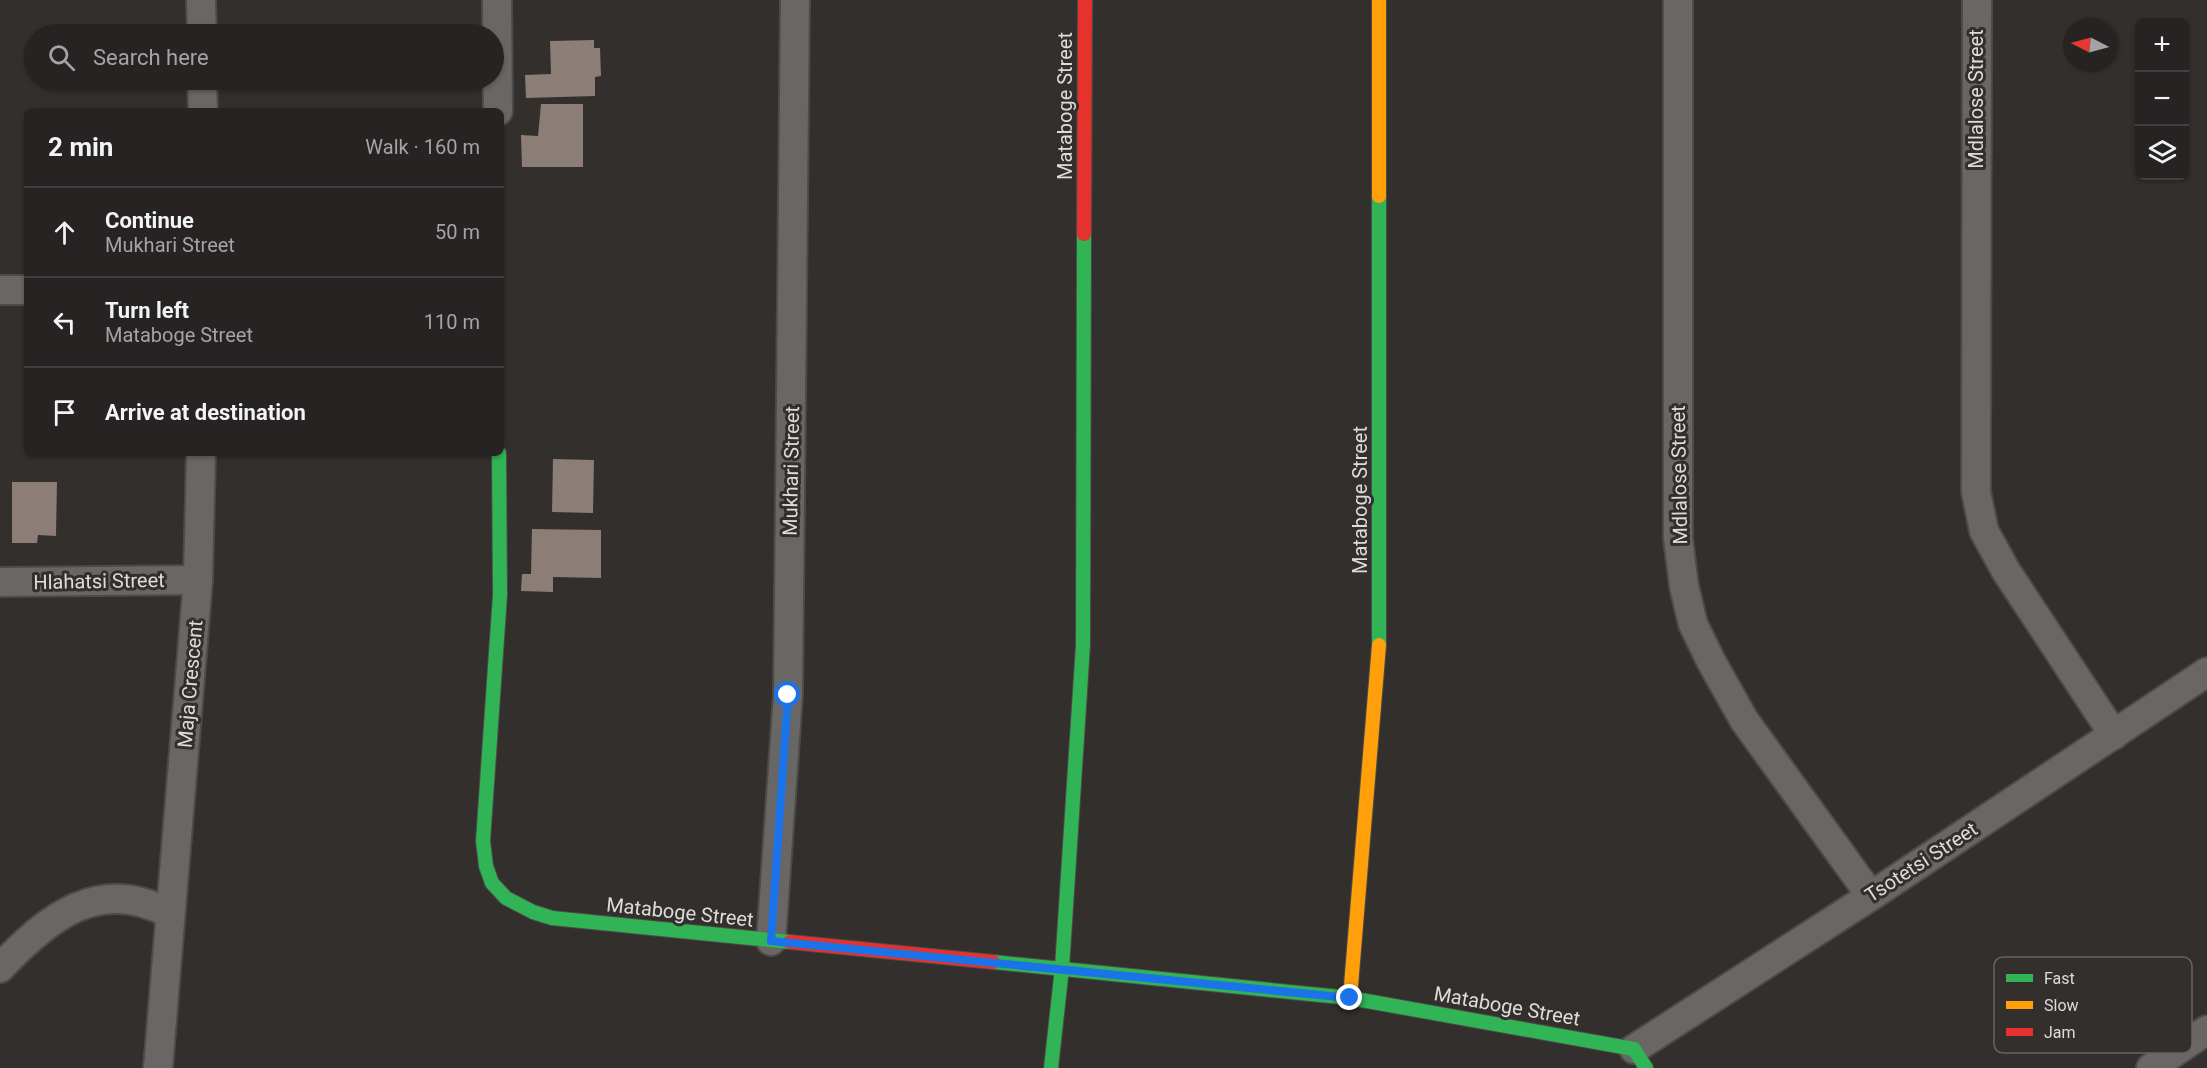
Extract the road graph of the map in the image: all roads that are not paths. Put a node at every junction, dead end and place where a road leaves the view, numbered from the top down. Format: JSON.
{"nodes":[{"id":1,"x":201,"y":0,"type":"edge"},
{"id":2,"x":497,"y":0,"type":"edge"},
{"id":3,"x":795,"y":0,"type":"edge"},
{"id":4,"x":1085,"y":0,"type":"edge"},
{"id":5,"x":1379,"y":0,"type":"edge"},
{"id":6,"x":1678,"y":0,"type":"edge"},
{"id":7,"x":1977,"y":0,"type":"edge"},
{"id":8,"x":202,"y":24,"type":"edge"},
{"id":9,"x":497,"y":24,"type":"edge"},
{"id":10,"x":202,"y":90,"type":"edge"},
{"id":11,"x":498,"y":90,"type":"edge"},
{"id":12,"x":202,"y":108,"type":"edge"},
{"id":13,"x":498,"y":108,"type":"edge"},
{"id":14,"x":0,"y":290,"type":"edge"},
{"id":15,"x":24,"y":290,"type":"edge"},
{"id":16,"x":201,"y":456,"type":"edge"},
{"id":17,"x":499,"y":456,"type":"edge"},
{"id":18,"x":198,"y":580,"type":"junction"},
{"id":19,"x":0,"y":582,"type":"edge"},
{"id":20,"x":2207,"y":672,"type":"edge"},
{"id":21,"x":2114,"y":735,"type":"junction"},
{"id":22,"x":1871,"y":896,"type":"junction"},
{"id":23,"x":170,"y":914,"type":"junction"},
{"id":24,"x":771,"y":941,"type":"junction"},
{"id":25,"x":0,"y":968,"type":"edge"},
{"id":26,"x":1062,"y":968,"type":"junction"},
{"id":27,"x":1350,"y":998,"type":"junction"},
{"id":28,"x":2207,"y":1030,"type":"edge"},
{"id":29,"x":2192,"y":1040,"type":"edge"},
{"id":30,"x":2173,"y":1053,"type":"edge"},
{"id":31,"x":1640,"y":1058,"type":"edge"},
{"id":32,"x":158,"y":1068,"type":"edge"},
{"id":33,"x":1051,"y":1068,"type":"edge"},
{"id":34,"x":2151,"y":1068,"type":"edge"}],
"edges":[{"from":1,"to":8,"type":"street"},
{"from":2,"to":9,"type":"street"},
{"from":3,"to":24,"type":"street","name":"Mukhari Street"},
{"from":4,"to":26,"type":"street","name":"Mataboge Street"},
{"from":5,"to":27,"type":"street","name":"Mataboge Street"},
{"from":6,"to":22,"type":"street","name":"Mdlalose Street"},
{"from":7,"to":21,"type":"street","name":"Mdlalose Street"},
{"from":10,"to":12,"type":"street"},
{"from":11,"to":13,"type":"street"},
{"from":14,"to":15,"type":"street"},
{"from":16,"to":18,"type":"street","name":"Maja Crescent"},
{"from":17,"to":24,"type":"street","name":"Mataboge Street"},
{"from":18,"to":19,"type":"street","name":"Hlahatsi Street"},
{"from":18,"to":23,"type":"street","name":"Maja Crescent"},
{"from":20,"to":21,"type":"street","name":"Tsotetsi Street"},
{"from":21,"to":22,"type":"street","name":"Tsotetsi Street"},
{"from":22,"to":31,"type":"street","name":"Tsotetsi Street"},
{"from":23,"to":25,"type":"street"},
{"from":23,"to":32,"type":"street","name":"Maja Crescent"},
{"from":24,"to":26,"type":"street","name":"Mataboge Street"},
{"from":26,"to":27,"type":"street","name":"Mataboge Street"},
{"from":26,"to":33,"type":"street","name":"Mataboge Street"},
{"from":27,"to":31,"type":"street","name":"Mataboge Street"},
{"from":28,"to":29,"type":"street"},
{"from":30,"to":34,"type":"street"}]}
